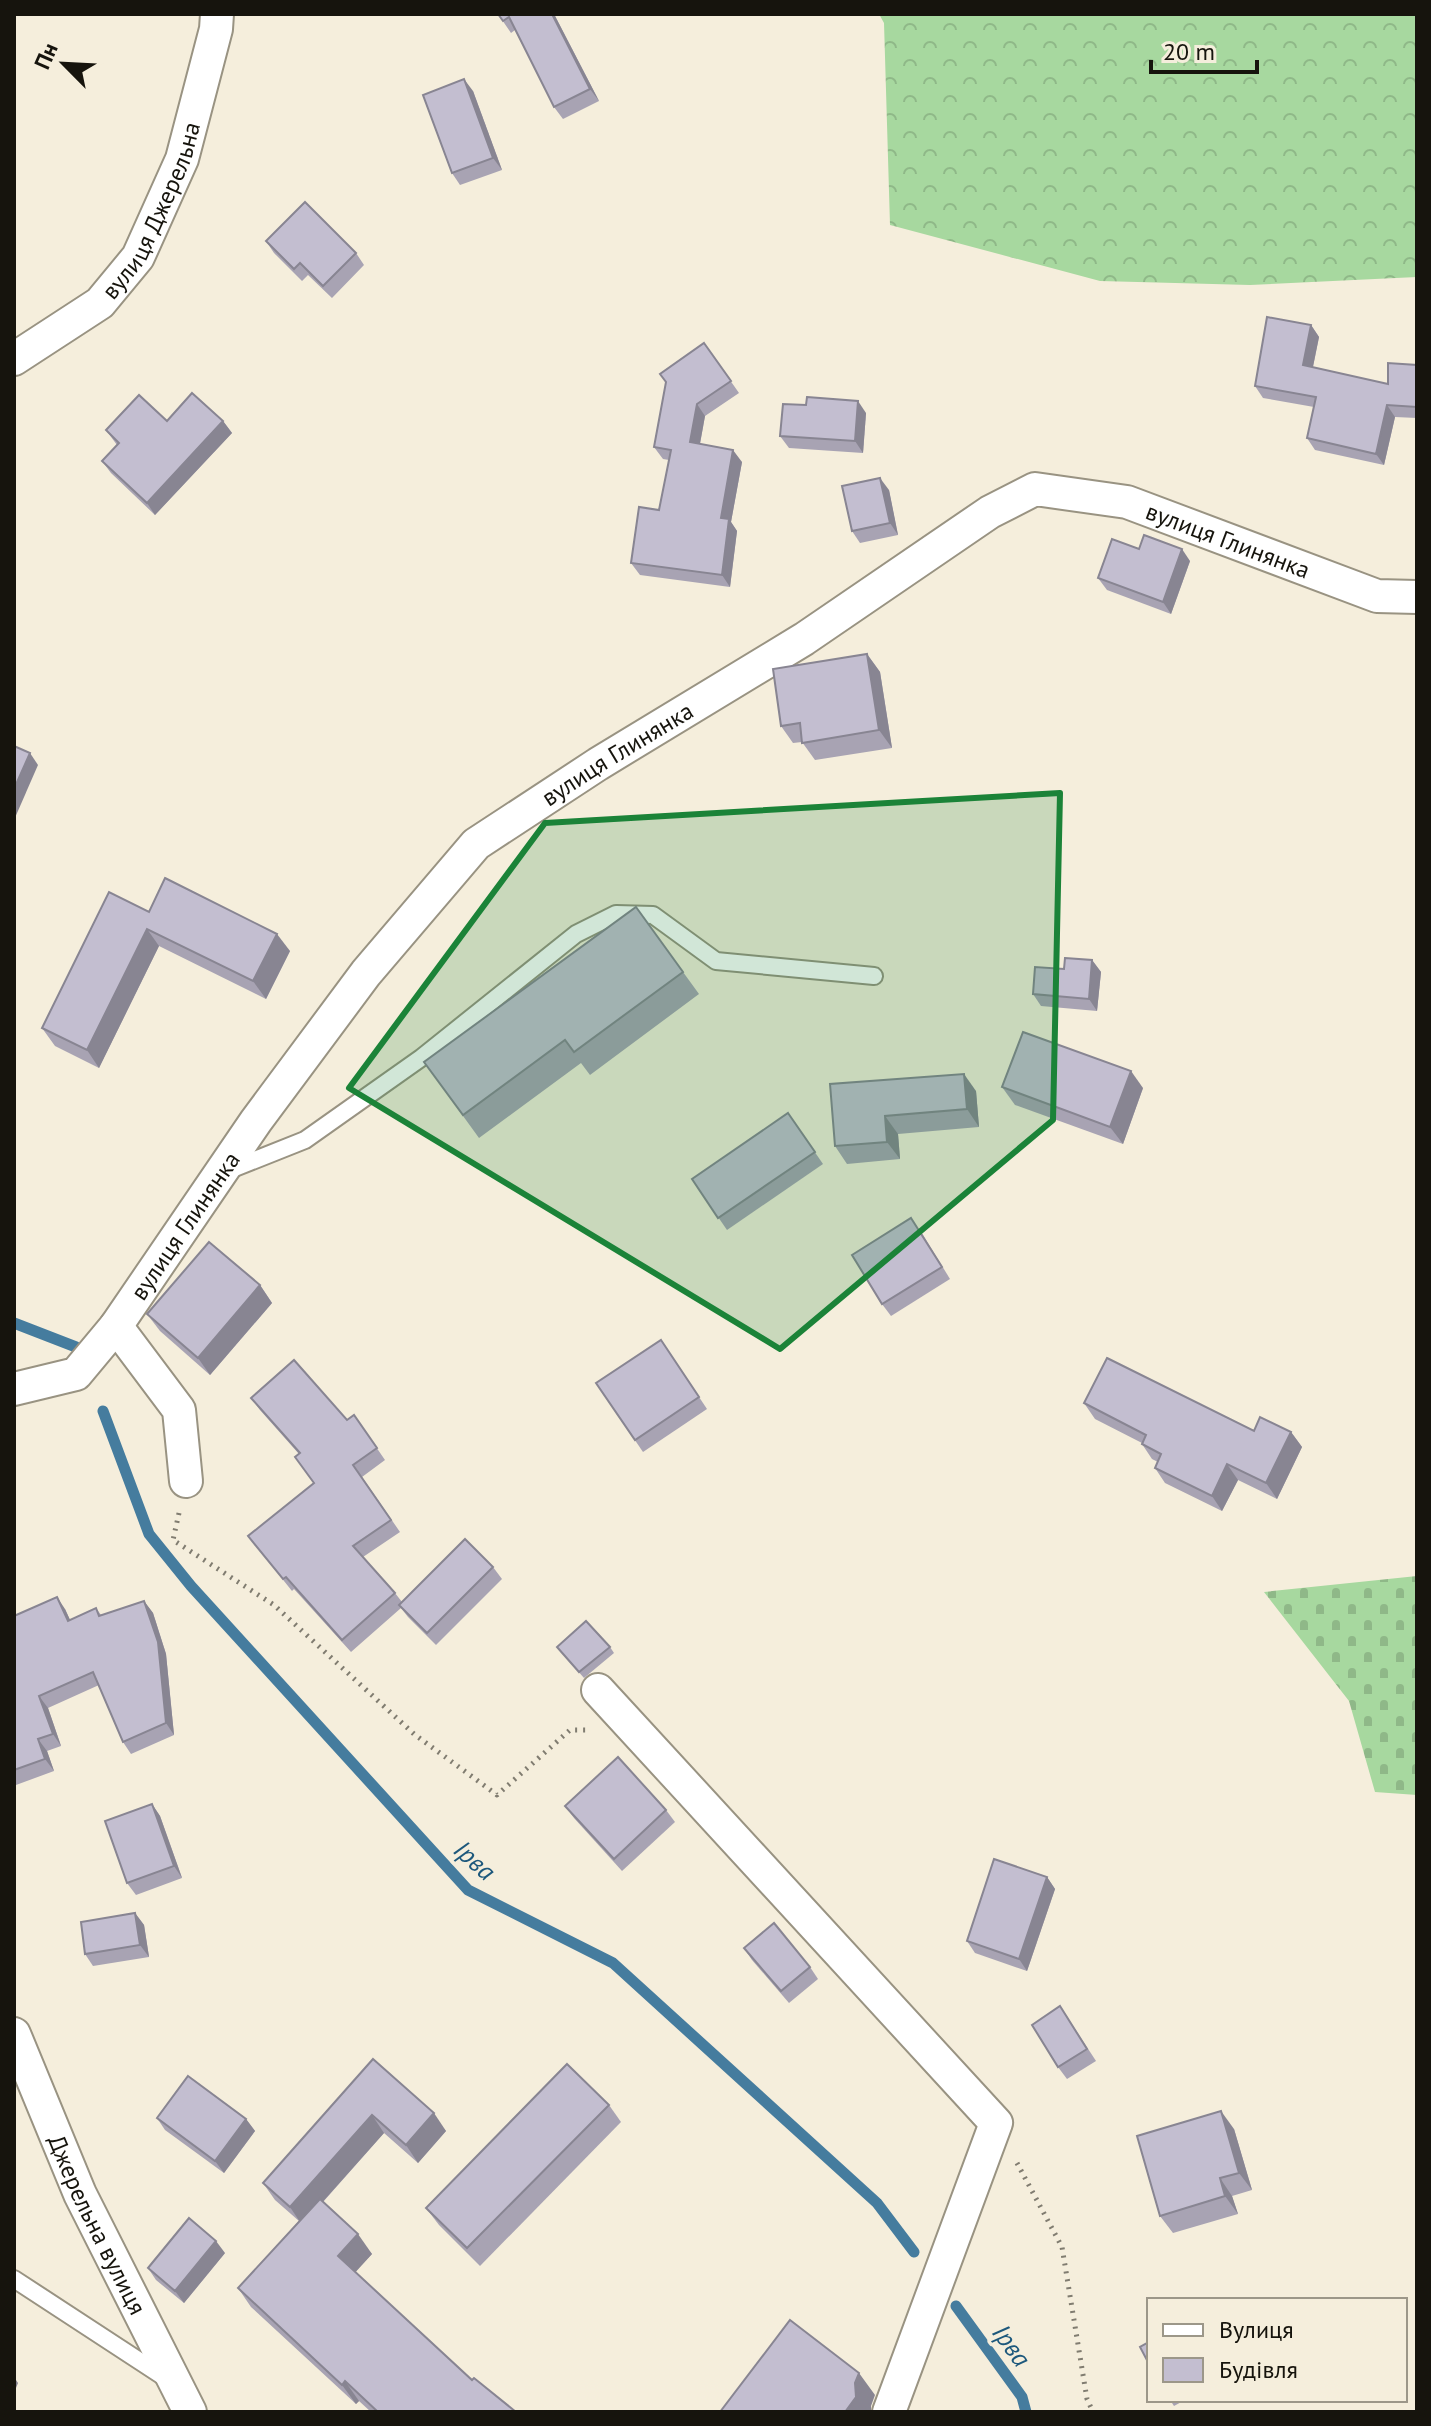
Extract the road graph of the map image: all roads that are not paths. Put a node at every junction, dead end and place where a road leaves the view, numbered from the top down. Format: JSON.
{"nodes":[{"id":1,"x":217,"y":14,"type":"edge"},
{"id":2,"x":14,"y":359,"type":"edge"},
{"id":3,"x":1417,"y":597,"type":"edge"},
{"id":4,"x":874,"y":976,"type":"dead end"},
{"id":5,"x":220,"y":1174,"type":"junction"},
{"id":6,"x":116,"y":1326,"type":"junction"},
{"id":7,"x":14,"y":1389,"type":"edge"},
{"id":8,"x":186,"y":1481,"type":"road end"},
{"id":9,"x":598,"y":1690,"type":"dead end"},
{"id":10,"x":14,"y":2034,"type":"edge"},
{"id":11,"x":14,"y":2279,"type":"edge"},
{"id":12,"x":184,"y":2399,"type":"edge"},
{"id":13,"x":889,"y":2412,"type":"edge"}],
"edges":[{"from":1,"to":2,"type":"street","name":"вулиця Джерельна"},
{"from":3,"to":5,"type":"street","name":"вулиця Глинянка"},
{"from":4,"to":5,"type":"lane"},
{"from":5,"to":6,"type":"street","name":"вулиця Глинянка"},
{"from":6,"to":7,"type":"street","name":"вулиця Глинянка"},
{"from":6,"to":8,"type":"street"},
{"from":9,"to":13,"type":"street"},
{"from":10,"to":12,"type":"street","name":"Джерельна вулиця"},
{"from":11,"to":12,"type":"lane"}]}
